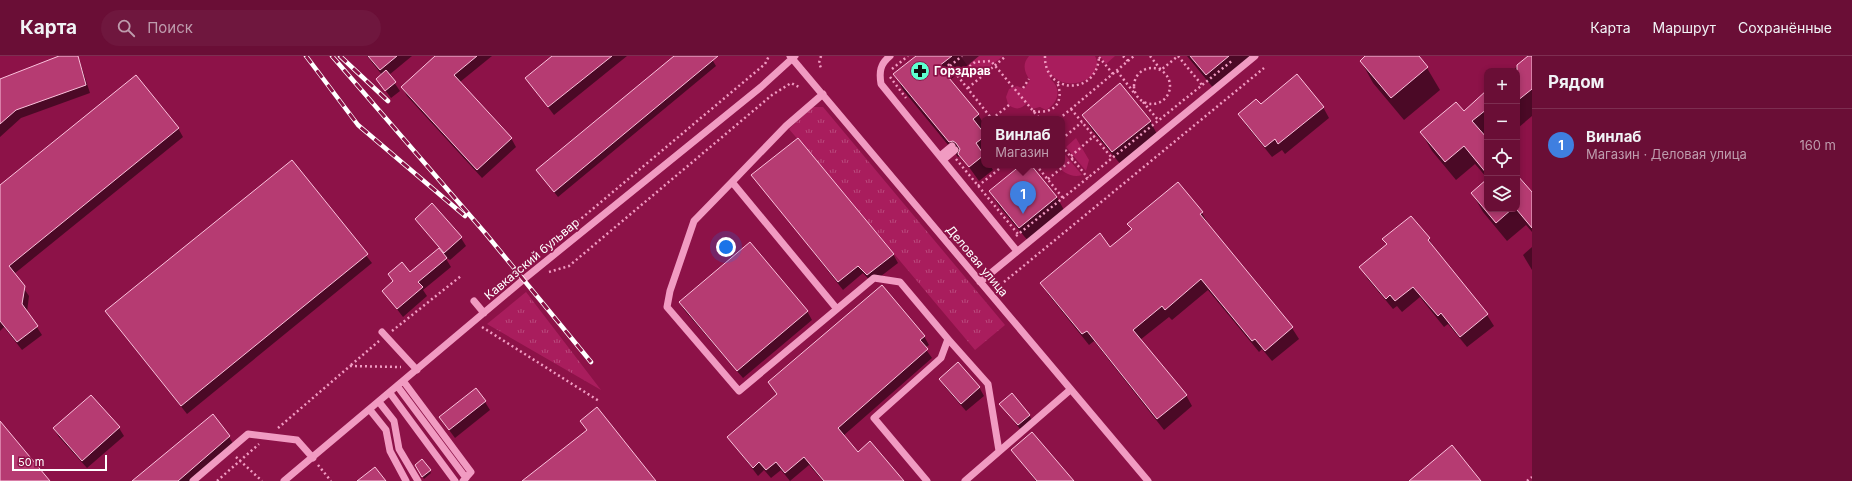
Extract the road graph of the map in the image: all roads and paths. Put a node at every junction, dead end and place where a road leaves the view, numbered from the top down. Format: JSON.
{"nodes":[{"id":1,"x":769,"y":56,"type":"edge"},
{"id":2,"x":821,"y":56,"type":"edge"},
{"id":3,"x":890,"y":56,"type":"edge"},
{"id":4,"x":908,"y":56,"type":"edge"},
{"id":5,"x":962,"y":56,"type":"edge"},
{"id":6,"x":1005,"y":56,"type":"edge"},
{"id":7,"x":1045,"y":56,"type":"edge"},
{"id":8,"x":1099,"y":56,"type":"edge"},
{"id":9,"x":1123,"y":56,"type":"edge"},
{"id":10,"x":1134,"y":56,"type":"edge"},
{"id":11,"x":1150,"y":56,"type":"edge"},
{"id":12,"x":1178,"y":56,"type":"edge"},
{"id":13,"x":1238,"y":56,"type":"edge"},
{"id":14,"x":1255,"y":56,"type":"edge"},
{"id":15,"x":792,"y":57,"type":"edge"},
{"id":16,"x":1128,"y":62,"type":"junction"},
{"id":17,"x":995,"y":65,"type":"junction"},
{"id":18,"x":821,"y":68,"type":"dead end"},
{"id":19,"x":1264,"y":68,"type":"dead end"},
{"id":20,"x":1161,"y":70,"type":"junction"},
{"id":21,"x":1117,"y":71,"type":"junction"},
{"id":22,"x":1113,"y":74,"type":"junction"},
{"id":23,"x":958,"y":76,"type":"junction"},
{"id":24,"x":1029,"y":79,"type":"dead end"},
{"id":25,"x":1057,"y":82,"type":"junction"},
{"id":26,"x":1202,"y":84,"type":"junction"},
{"id":27,"x":799,"y":87,"type":"dead end"},
{"id":28,"x":968,"y":88,"type":"junction"},
{"id":29,"x":1023,"y":88,"type":"dead end"},
{"id":30,"x":823,"y":94,"type":"junction"},
{"id":31,"x":1209,"y":94,"type":"junction"},
{"id":32,"x":1138,"y":97,"type":"junction"},
{"id":33,"x":910,"y":102,"type":"dead end"},
{"id":34,"x":1009,"y":105,"type":"dead end"},
{"id":35,"x":1071,"y":109,"type":"junction"},
{"id":36,"x":1033,"y":110,"type":"junction"},
{"id":37,"x":990,"y":116,"type":"edge"},
{"id":38,"x":996,"y":116,"type":"edge"},
{"id":39,"x":1038,"y":116,"type":"edge"},
{"id":40,"x":1063,"y":116,"type":"edge"},
{"id":41,"x":1159,"y":120,"type":"junction"},
{"id":42,"x":1082,"y":122,"type":"junction"},
{"id":43,"x":1166,"y":129,"type":"junction"},
{"id":44,"x":1065,"y":136,"type":"edge"},
{"id":45,"x":1094,"y":136,"type":"junction"},
{"id":46,"x":953,"y":150,"type":"joint"},
{"id":47,"x":1065,"y":150,"type":"edge"},
{"id":48,"x":941,"y":158,"type":"junction"},
{"id":49,"x":1072,"y":158,"type":"junction"},
{"id":50,"x":1112,"y":158,"type":"junction"},
{"id":51,"x":1065,"y":164,"type":"edge"},
{"id":52,"x":1000,"y":168,"type":"edge"},
{"id":53,"x":1039,"y":168,"type":"edge"},
{"id":54,"x":1061,"y":168,"type":"edge"},
{"id":55,"x":1088,"y":178,"type":"junction"},
{"id":56,"x":1048,"y":179,"type":"junction"},
{"id":57,"x":732,"y":182,"type":"junction"},
{"id":58,"x":979,"y":185,"type":"junction"},
{"id":59,"x":1096,"y":188,"type":"junction"},
{"id":60,"x":970,"y":193,"type":"junction"},
{"id":61,"x":1063,"y":198,"type":"junction"},
{"id":62,"x":1105,"y":199,"type":"junction"},
{"id":63,"x":566,"y":231,"type":"dead end"},
{"id":64,"x":1018,"y":234,"type":"junction"},
{"id":65,"x":1010,"y":241,"type":"junction"},
{"id":66,"x":1026,"y":244,"type":"junction"},
{"id":67,"x":1017,"y":251,"type":"junction"},
{"id":68,"x":1035,"y":256,"type":"junction"},
{"id":69,"x":546,"y":272,"type":"dead end"},
{"id":70,"x":461,"y":276,"type":"dead end"},
{"id":71,"x":980,"y":282,"type":"junction"},
{"id":72,"x":1004,"y":282,"type":"dead end"},
{"id":73,"x":474,"y":301,"type":"dead end"},
{"id":74,"x":837,"y":309,"type":"junction"},
{"id":75,"x":484,"y":313,"type":"junction"},
{"id":76,"x":488,"y":322,"type":"dead end"},
{"id":77,"x":482,"y":327,"type":"junction"},
{"id":78,"x":476,"y":332,"type":"dead end"},
{"id":79,"x":384,"y":334,"type":"junction"},
{"id":80,"x":948,"y":339,"type":"junction"},
{"id":81,"x":410,"y":362,"type":"junction"},
{"id":82,"x":350,"y":366,"type":"junction"},
{"id":83,"x":417,"y":370,"type":"junction"},
{"id":84,"x":404,"y":382,"type":"junction"},
{"id":85,"x":398,"y":387,"type":"junction"},
{"id":86,"x":1070,"y":390,"type":"junction"},
{"id":87,"x":390,"y":393,"type":"junction"},
{"id":88,"x":599,"y":401,"type":"dead end"},
{"id":89,"x":379,"y":402,"type":"junction"},
{"id":90,"x":370,"y":410,"type":"junction"},
{"id":91,"x":268,"y":436,"type":"junction"},
{"id":92,"x":229,"y":450,"type":"junction"},
{"id":93,"x":999,"y":451,"type":"junction"},
{"id":94,"x":313,"y":458,"type":"junction"},
{"id":95,"x":324,"y":460,"type":"dead end"},
{"id":96,"x":240,"y":461,"type":"junction"},
{"id":97,"x":318,"y":465,"type":"junction"},
{"id":98,"x":313,"y":469,"type":"dead end"},
{"id":99,"x":1532,"y":477,"type":"edge"},
{"id":100,"x":465,"y":479,"type":"edge"},
{"id":101,"x":1145,"y":480,"type":"edge"},
{"id":102,"x":193,"y":481,"type":"edge"},
{"id":103,"x":217,"y":481,"type":"edge"},
{"id":104,"x":262,"y":481,"type":"edge"},
{"id":105,"x":284,"y":481,"type":"edge"},
{"id":106,"x":331,"y":481,"type":"edge"},
{"id":107,"x":406,"y":481,"type":"edge"},
{"id":108,"x":418,"y":481,"type":"edge"},
{"id":109,"x":455,"y":481,"type":"edge"},
{"id":110,"x":927,"y":481,"type":"edge"},
{"id":111,"x":964,"y":481,"type":"edge"},
{"id":112,"x":1527,"y":481,"type":"edge"}],
"edges":[{"from":1,"to":63,"type":"path"},
{"from":2,"to":18,"type":"path"},
{"from":3,"to":48,"type":"street"},
{"from":4,"to":33,"type":"path"},
{"from":5,"to":23,"type":"path"},
{"from":6,"to":17,"type":"path"},
{"from":7,"to":25,"type":"path"},
{"from":8,"to":22,"type":"path"},
{"from":8,"to":25,"type":"path"},
{"from":9,"to":16,"type":"path"},
{"from":10,"to":16,"type":"path"},
{"from":11,"to":20,"type":"path"},
{"from":12,"to":20,"type":"path"},
{"from":12,"to":26,"type":"path"},
{"from":13,"to":26,"type":"path"},
{"from":14,"to":31,"type":"street"},
{"from":15,"to":30,"type":"street","name":"Деловая улица"},
{"from":15,"to":75,"type":"street","name":"Кавказский бульвар"},
{"from":16,"to":21,"type":"path"},
{"from":17,"to":23,"type":"path"},
{"from":17,"to":28,"type":"path"},
{"from":17,"to":36,"type":"path"},
{"from":19,"to":62,"type":"path"},
{"from":20,"to":32,"type":"path"},
{"from":20,"to":32,"type":"path"},
{"from":21,"to":22,"type":"path"},
{"from":21,"to":32,"type":"path"},
{"from":22,"to":35,"type":"path"},
{"from":23,"to":28,"type":"path"},
{"from":24,"to":29,"type":"path"},
{"from":25,"to":36,"type":"path"},
{"from":26,"to":31,"type":"path"},
{"from":26,"to":41,"type":"path"},
{"from":27,"to":69,"type":"path"},
{"from":28,"to":37,"type":"path"},
{"from":30,"to":57,"type":"street"},
{"from":30,"to":71,"type":"street","name":"Деловая улица"},
{"from":31,"to":43,"type":"street"},
{"from":32,"to":41,"type":"path"},
{"from":34,"to":38,"type":"path"},
{"from":35,"to":40,"type":"path"},
{"from":35,"to":42,"type":"path"},
{"from":36,"to":39,"type":"path"},
{"from":41,"to":43,"type":"path"},
{"from":41,"to":50,"type":"path"},
{"from":42,"to":44,"type":"path"},
{"from":42,"to":45,"type":"path"},
{"from":43,"to":59,"type":"street"},
{"from":45,"to":49,"type":"path"},
{"from":45,"to":50,"type":"path"},
{"from":46,"to":48,"type":"street"},
{"from":46,"to":58,"type":"path"},
{"from":47,"to":49,"type":"path"},
{"from":48,"to":60,"type":"street"},
{"from":49,"to":51,"type":"path"},
{"from":49,"to":55,"type":"path"},
{"from":50,"to":55,"type":"path"},
{"from":52,"to":58,"type":"path"},
{"from":53,"to":56,"type":"path"},
{"from":54,"to":56,"type":"path"},
{"from":55,"to":59,"type":"path"},
{"from":55,"to":61,"type":"path"},
{"from":56,"to":61,"type":"path"},
{"from":57,"to":74,"type":"street"},
{"from":57,"to":74,"type":"street"},
{"from":58,"to":60,"type":"path"},
{"from":58,"to":64,"type":"path"},
{"from":59,"to":62,"type":"path"},
{"from":59,"to":66,"type":"street"},
{"from":60,"to":65,"type":"street"},
{"from":61,"to":64,"type":"path"},
{"from":62,"to":68,"type":"path"},
{"from":64,"to":65,"type":"path"},
{"from":64,"to":66,"type":"path"},
{"from":65,"to":67,"type":"street"},
{"from":66,"to":67,"type":"street"},
{"from":66,"to":68,"type":"path"},
{"from":67,"to":71,"type":"street"},
{"from":68,"to":72,"type":"path"},
{"from":70,"to":79,"type":"path"},
{"from":71,"to":86,"type":"street","name":"Деловая улица"},
{"from":73,"to":75,"type":"street"},
{"from":74,"to":80,"type":"street"},
{"from":75,"to":83,"type":"street","name":"Кавказский бульвар"},
{"from":76,"to":77,"type":"path"},
{"from":77,"to":78,"type":"path"},
{"from":77,"to":88,"type":"path"},
{"from":79,"to":81,"type":"street"},
{"from":79,"to":82,"type":"path"},
{"from":80,"to":93,"type":"street"},
{"from":80,"to":110,"type":"street"},
{"from":81,"to":82,"type":"path"},
{"from":81,"to":83,"type":"street"},
{"from":82,"to":91,"type":"path"},
{"from":83,"to":84,"type":"street","name":"Кавказский бульвар"},
{"from":84,"to":85,"type":"street","name":"Кавказский бульвар"},
{"from":84,"to":100,"type":"street"},
{"from":85,"to":87,"type":"street","name":"Кавказский бульвар"},
{"from":85,"to":100,"type":"street"},
{"from":86,"to":93,"type":"street"},
{"from":86,"to":101,"type":"street","name":"Деловая улица"},
{"from":87,"to":89,"type":"street","name":"Кавказский бульвар"},
{"from":87,"to":109,"type":"street"},
{"from":89,"to":90,"type":"street","name":"Кавказский бульвар"},
{"from":89,"to":108,"type":"street"},
{"from":90,"to":94,"type":"street","name":"Кавказский бульвар"},
{"from":90,"to":107,"type":"street"},
{"from":91,"to":92,"type":"street"},
{"from":91,"to":94,"type":"street"},
{"from":91,"to":96,"type":"path"},
{"from":92,"to":96,"type":"path"},
{"from":92,"to":102,"type":"street"},
{"from":93,"to":111,"type":"street"},
{"from":94,"to":105,"type":"street","name":"Кавказский бульвар"},
{"from":95,"to":97,"type":"path"},
{"from":96,"to":103,"type":"path"},
{"from":96,"to":104,"type":"path"},
{"from":97,"to":98,"type":"path"},
{"from":97,"to":106,"type":"path"},
{"from":99,"to":112,"type":"path"}]}
